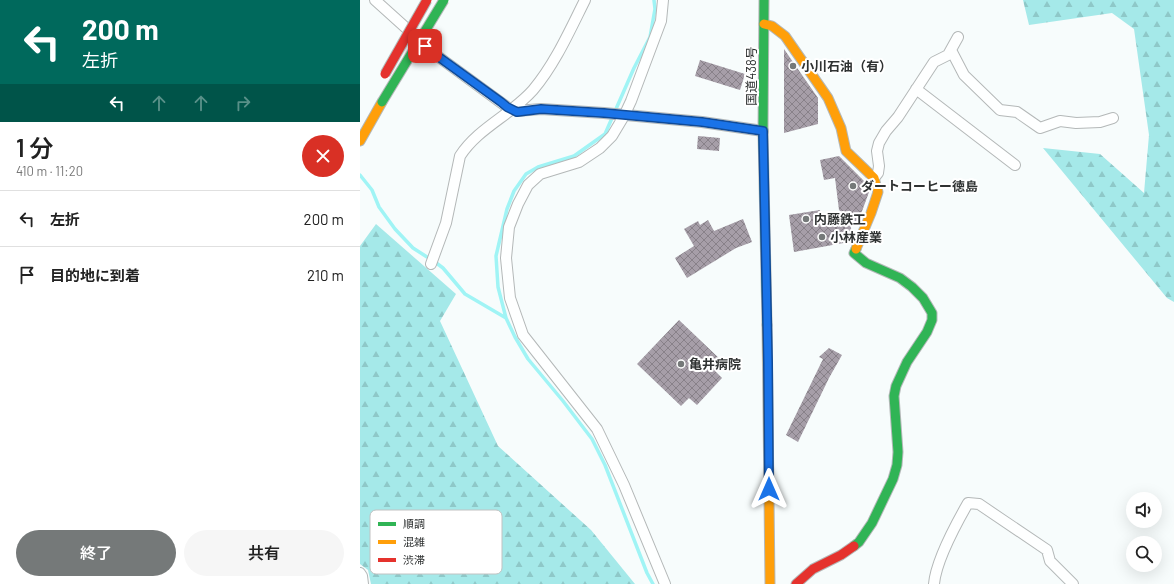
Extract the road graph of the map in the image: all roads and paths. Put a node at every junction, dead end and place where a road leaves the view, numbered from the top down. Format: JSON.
{"nodes":[{"id":1,"x":375,"y":0,"type":"edge"},
{"id":2,"x":427,"y":0,"type":"edge"},
{"id":3,"x":444,"y":0,"type":"edge"},
{"id":4,"x":585,"y":0,"type":"edge"},
{"id":5,"x":663,"y":0,"type":"edge"},
{"id":6,"x":764,"y":0,"type":"edge"},
{"id":7,"x":764,"y":24,"type":"junction"},
{"id":8,"x":958,"y":37,"type":"dead end"},
{"id":9,"x":951,"y":50,"type":"junction"},
{"id":10,"x":380,"y":84,"type":"dead end"},
{"id":11,"x":916,"y":89,"type":"junction"},
{"id":12,"x":512,"y":109,"type":"junction"},
{"id":13,"x":624,"y":116,"type":"junction"},
{"id":14,"x":1113,"y":118,"type":"dead end"},
{"id":15,"x":763,"y":131,"type":"junction"},
{"id":16,"x":360,"y":141,"type":"edge"},
{"id":17,"x":1015,"y":165,"type":"dead end"},
{"id":18,"x":874,"y":178,"type":"junction"},
{"id":19,"x":431,"y":264,"type":"dead end"},
{"id":20,"x":360,"y":573,"type":"edge"},
{"id":21,"x":363,"y":584,"type":"edge"},
{"id":22,"x":665,"y":584,"type":"edge"},
{"id":23,"x":770,"y":584,"type":"edge"},
{"id":24,"x":796,"y":584,"type":"edge"},
{"id":25,"x":934,"y":584,"type":"edge"},
{"id":26,"x":1074,"y":584,"type":"edge"}],
"edges":[{"from":1,"to":12,"type":"street"},
{"from":2,"to":10,"type":"main road","bridge":true},
{"from":3,"to":16,"type":"main road","bridge":true},
{"from":4,"to":12,"type":"street"},
{"from":5,"to":13,"type":"street"},
{"from":6,"to":7,"type":"main road","name":"国道438号"},
{"from":7,"to":15,"type":"main road","name":"国道438号"},
{"from":7,"to":18,"type":"main road"},
{"from":8,"to":9,"type":"street"},
{"from":9,"to":11,"type":"street"},
{"from":9,"to":14,"type":"street"},
{"from":11,"to":17,"type":"street"},
{"from":11,"to":18,"type":"street"},
{"from":12,"to":13,"type":"street"},
{"from":12,"to":19,"type":"street"},
{"from":13,"to":15,"type":"street"},
{"from":13,"to":22,"type":"street"},
{"from":15,"to":23,"type":"main road","name":"国道438号"},
{"from":18,"to":24,"type":"main road"},
{"from":20,"to":21,"type":"street"},
{"from":25,"to":26,"type":"street"}]}
